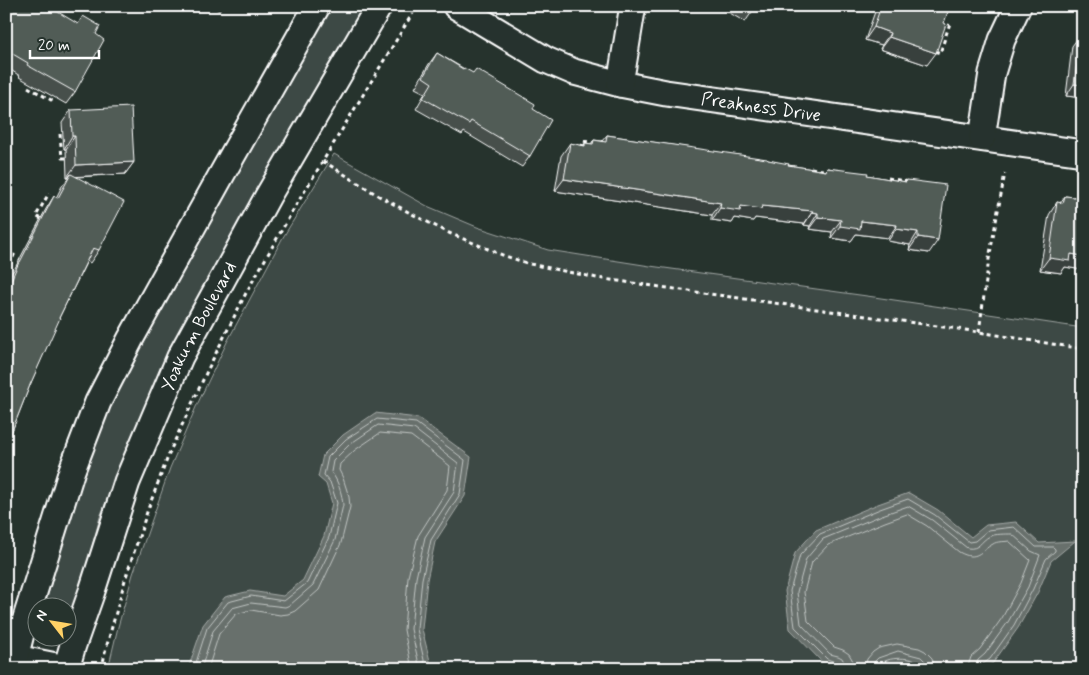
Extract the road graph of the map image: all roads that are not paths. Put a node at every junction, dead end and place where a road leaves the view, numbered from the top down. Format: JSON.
{"nodes":[{"id":1,"x":316,"y":6,"type":"edge"},
{"id":2,"x":379,"y":6,"type":"edge"},
{"id":3,"x":456,"y":6,"type":"edge"},
{"id":4,"x":633,"y":6,"type":"edge"},
{"id":5,"x":1018,"y":6,"type":"edge"},
{"id":6,"x":620,"y":84,"type":"junction"},
{"id":7,"x":982,"y":138,"type":"junction"},
{"id":8,"x":1083,"y":153,"type":"edge"},
{"id":9,"x":11,"y":661,"type":"edge"},
{"id":10,"x":66,"y":669,"type":"edge"}],
"edges":[{"from":1,"to":9,"type":"street"},
{"from":2,"to":10,"type":"street","name":"Yoakum Boulevard"},
{"from":3,"to":6,"type":"street","name":"Preakness Drive"},
{"from":4,"to":6,"type":"street"},
{"from":5,"to":7,"type":"street"},
{"from":6,"to":7,"type":"street","name":"Preakness Drive"},
{"from":7,"to":8,"type":"street","name":"Preakness Drive"},
{"from":9,"to":10,"type":"street"}]}
